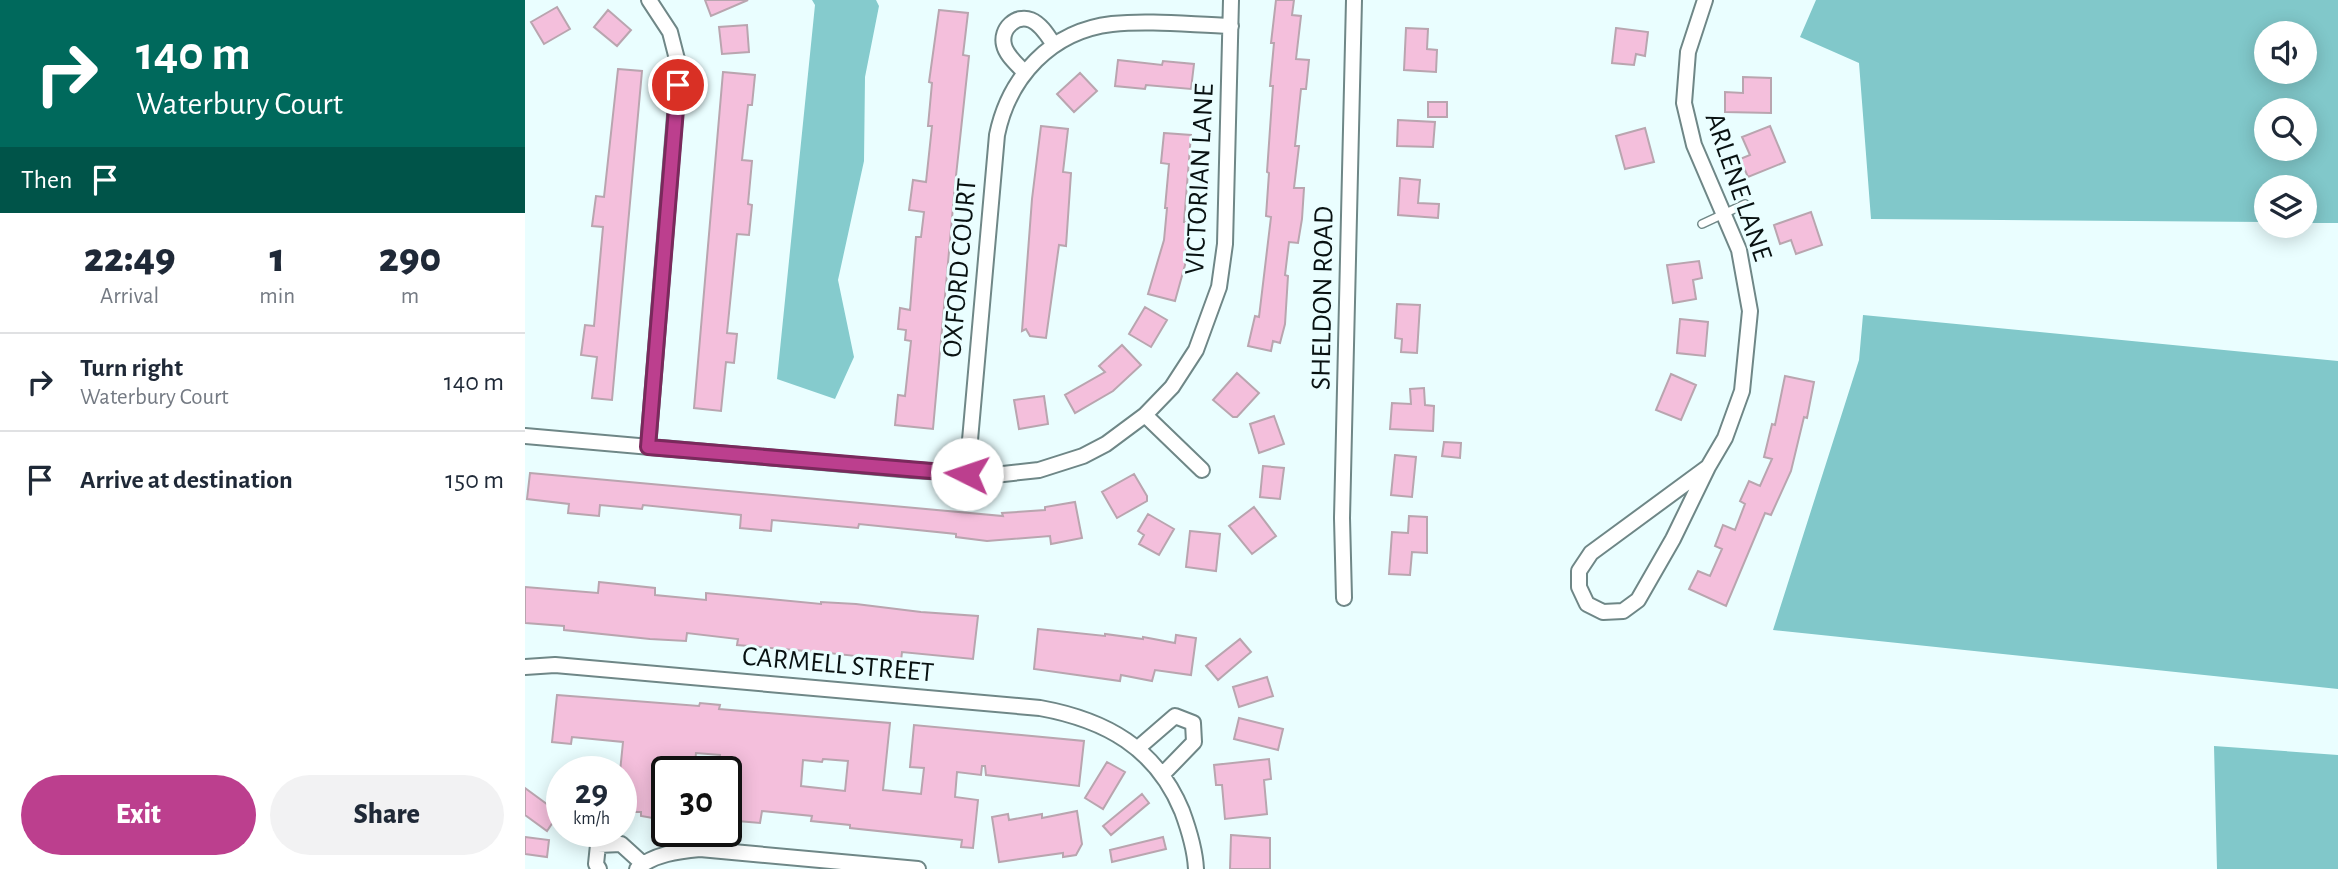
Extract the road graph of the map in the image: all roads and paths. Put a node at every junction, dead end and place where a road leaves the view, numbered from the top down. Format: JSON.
{"nodes":[{"id":1,"x":649,"y":0,"type":"edge"},
{"id":2,"x":1231,"y":0,"type":"edge"},
{"id":3,"x":1354,"y":0,"type":"edge"},
{"id":4,"x":1705,"y":0,"type":"edge"},
{"id":5,"x":1231,"y":26,"type":"junction"},
{"id":6,"x":1054,"y":45,"type":"junction"},
{"id":7,"x":1024,"y":72,"type":"junction"},
{"id":8,"x":1745,"y":204,"type":"dead end"},
{"id":9,"x":1723,"y":214,"type":"junction"},
{"id":10,"x":1702,"y":224,"type":"dead end"},
{"id":11,"x":1145,"y":415,"type":"junction"},
{"id":12,"x":525,"y":436,"type":"edge"},
{"id":13,"x":648,"y":447,"type":"junction"},
{"id":14,"x":1708,"y":467,"type":"junction"},
{"id":15,"x":1202,"y":470,"type":"dead end"},
{"id":16,"x":967,"y":474,"type":"junction"},
{"id":17,"x":1344,"y":598,"type":"dead end"},
{"id":18,"x":525,"y":667,"type":"edge"},
{"id":19,"x":1138,"y":748,"type":"junction"},
{"id":20,"x":1163,"y":774,"type":"junction"},
{"id":21,"x":640,"y":867,"type":"edge"},
{"id":22,"x":599,"y":869,"type":"edge"},
{"id":23,"x":918,"y":869,"type":"edge"},
{"id":24,"x":1196,"y":869,"type":"edge"}],
"edges":[{"from":1,"to":13,"type":"street"},
{"from":2,"to":5,"type":"street","name":"VICTORIAN LANE"},
{"from":3,"to":17,"type":"street","name":"SHELDON ROAD"},
{"from":4,"to":9,"type":"street","name":"ARLENE LANE"},
{"from":5,"to":6,"type":"street","name":"OXFORD COURT"},
{"from":5,"to":11,"type":"street","name":"VICTORIAN LANE"},
{"from":6,"to":7,"type":"street","name":"OXFORD COURT"},
{"from":6,"to":7,"type":"street"},
{"from":7,"to":16,"type":"street","name":"OXFORD COURT"},
{"from":8,"to":9,"type":"lane"},
{"from":9,"to":10,"type":"lane"},
{"from":9,"to":14,"type":"street","name":"ARLENE LANE"},
{"from":11,"to":15,"type":"street"},
{"from":11,"to":16,"type":"street","name":"VICTORIAN LANE"},
{"from":12,"to":13,"type":"street","name":"VICTORIAN LANE"},
{"from":13,"to":16,"type":"street","name":"VICTORIAN LANE"},
{"from":14,"to":14,"type":"street","name":"ARLENE LANE"},
{"from":18,"to":19,"type":"street","name":"CARMELL STREET"},
{"from":19,"to":20,"type":"street","name":"CARMELL STREET"},
{"from":19,"to":20,"type":"street"},
{"from":20,"to":24,"type":"street","name":"CARMELL STREET"},
{"from":21,"to":22,"type":"street"},
{"from":21,"to":23,"type":"street"}]}
